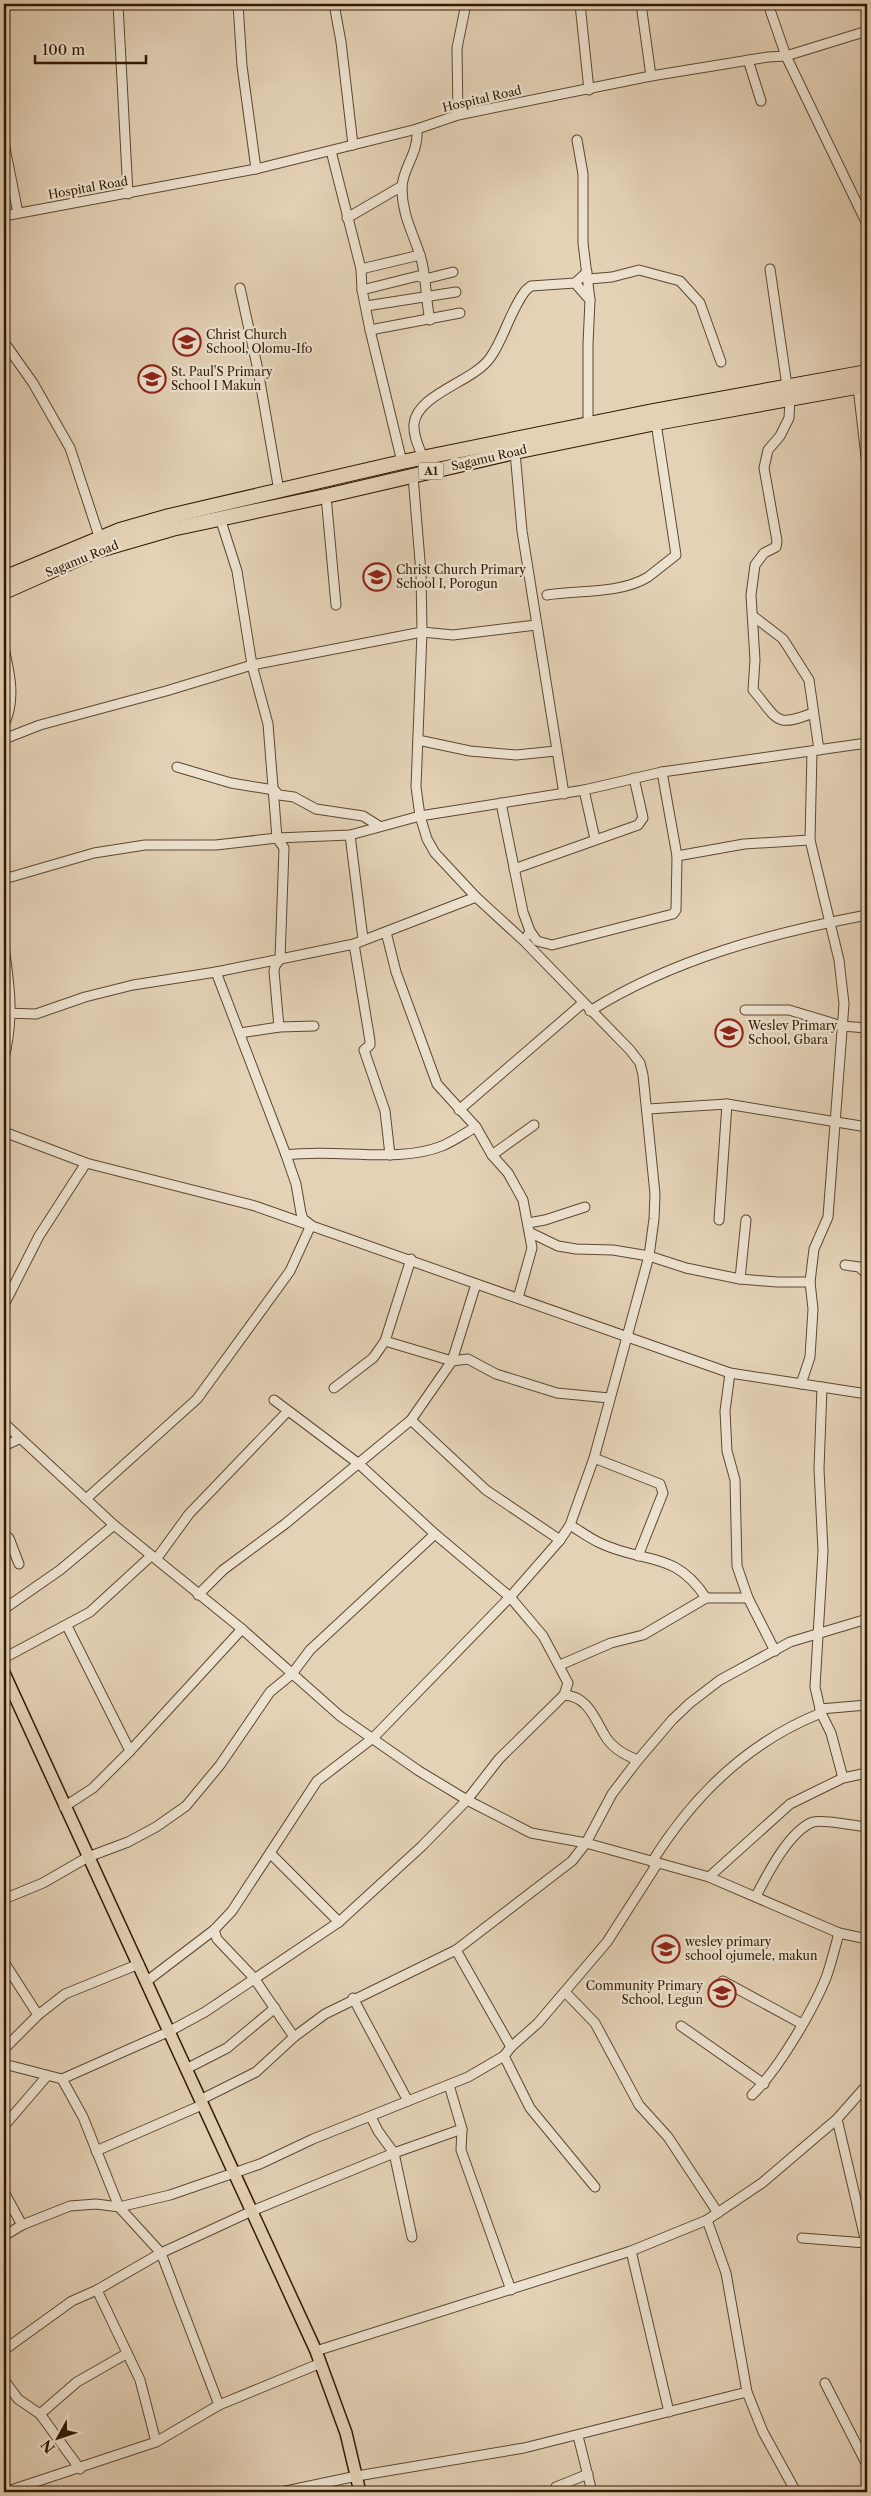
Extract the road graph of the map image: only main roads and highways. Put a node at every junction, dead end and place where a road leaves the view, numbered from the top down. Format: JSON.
{"nodes":[{"id":1,"x":867,"y":372,"type":"edge"},
{"id":2,"x":862,"y":386,"type":"edge"},
{"id":3,"x":789,"y":393,"type":"junction"},
{"id":4,"x":461,"y":450,"type":"junction"},
{"id":5,"x":465,"y":464,"type":"junction"},
{"id":6,"x":4,"y":578,"type":"edge"},
{"id":7,"x":4,"y":592,"type":"edge"},
{"id":8,"x":4,"y":1673,"type":"edge"},
{"id":9,"x":360,"y":2492,"type":"edge"}],
"edges":[{"from":1,"to":3,"type":"highway","name":"Sagamu Road","number":"A1"},
{"from":2,"to":3,"type":"highway","name":"Sagamu Road","number":"A1"},
{"from":3,"to":4,"type":"highway","name":"Sagamu Road","number":"A1"},
{"from":3,"to":5,"type":"highway","name":"Sagamu Road","number":"A1"},
{"from":4,"to":5,"type":"highway"},
{"from":4,"to":6,"type":"highway","name":"Sagamu Road","number":"A1"},
{"from":5,"to":7,"type":"highway","name":"Sagamu Road","number":"A1"},
{"from":8,"to":9,"type":"main road"}]}
